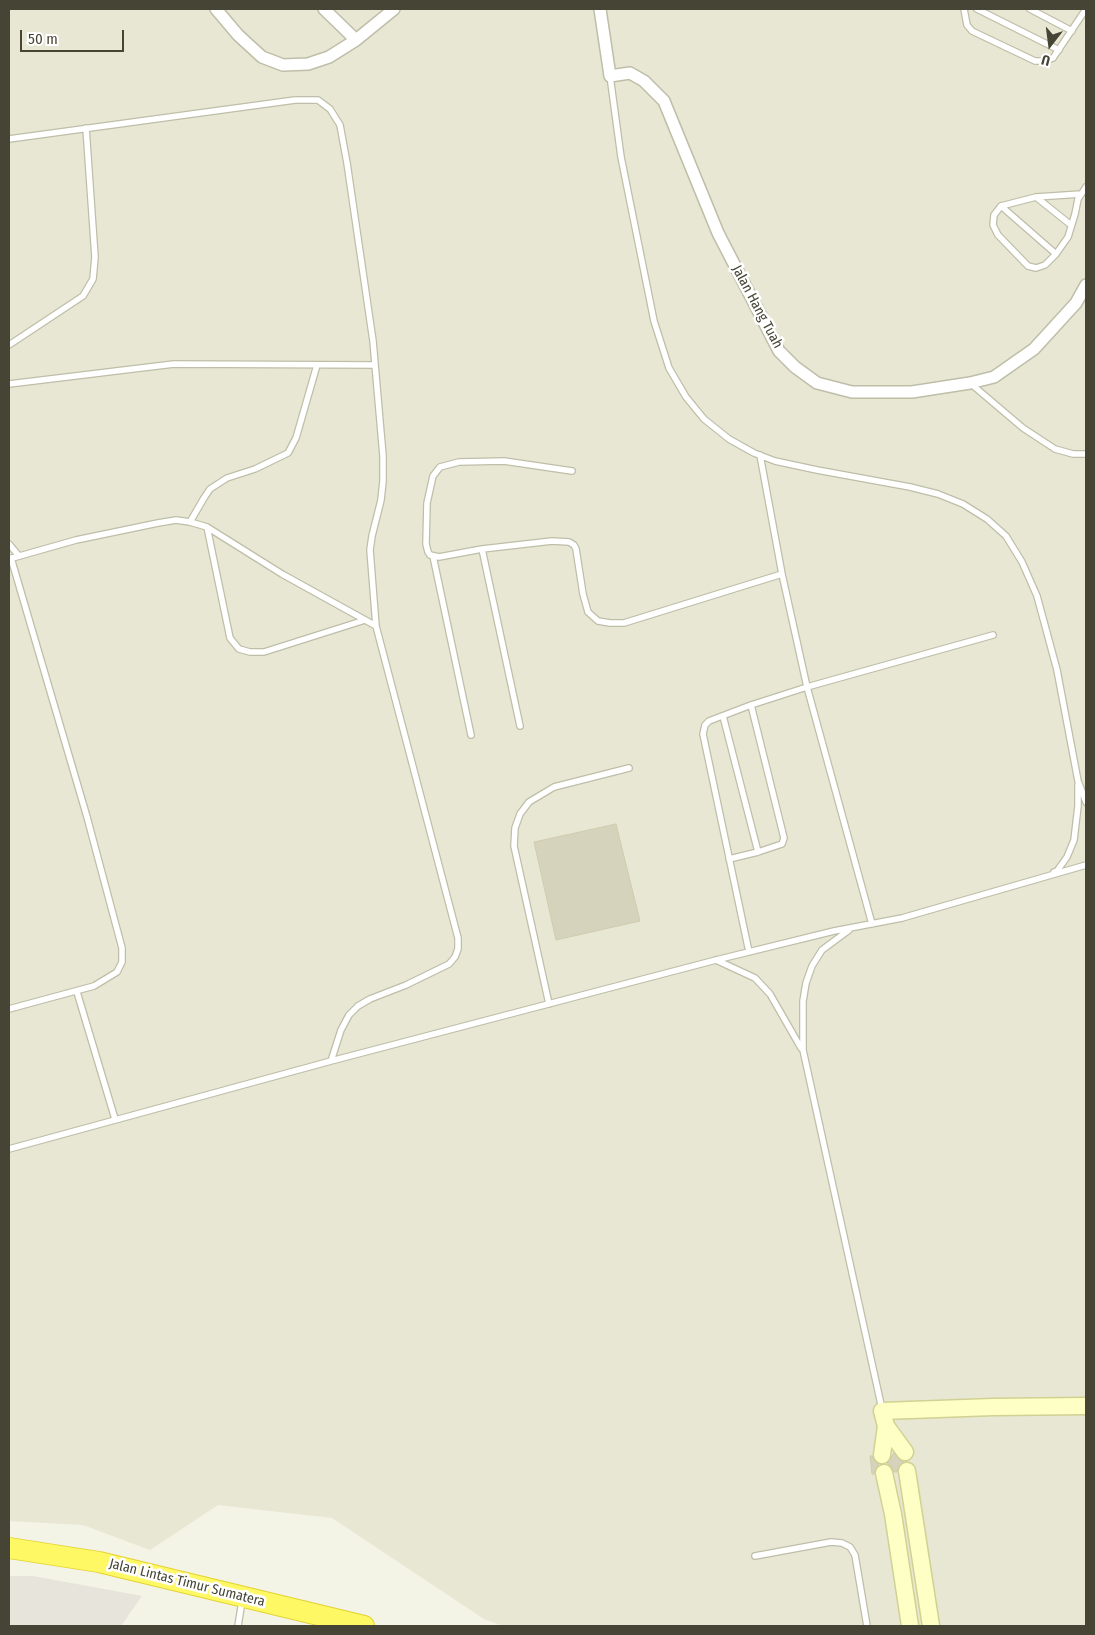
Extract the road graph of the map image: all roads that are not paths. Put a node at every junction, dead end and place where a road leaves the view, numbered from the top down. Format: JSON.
{"nodes":[{"id":1,"x":216,"y":9,"type":"edge"},
{"id":2,"x":324,"y":9,"type":"edge"},
{"id":3,"x":394,"y":9,"type":"edge"},
{"id":4,"x":600,"y":9,"type":"edge"},
{"id":5,"x":964,"y":9,"type":"edge"},
{"id":6,"x":977,"y":9,"type":"edge"},
{"id":7,"x":1030,"y":9,"type":"edge"},
{"id":8,"x":1086,"y":9,"type":"edge"},
{"id":9,"x":1072,"y":31,"type":"junction"},
{"id":10,"x":356,"y":40,"type":"junction"},
{"id":11,"x":1059,"y":50,"type":"junction"},
{"id":12,"x":610,"y":76,"type":"junction"},
{"id":13,"x":86,"y":128,"type":"junction"},
{"id":14,"x":9,"y":139,"type":"edge"},
{"id":15,"x":1086,"y":187,"type":"edge"},
{"id":16,"x":1081,"y":194,"type":"junction"},
{"id":17,"x":1036,"y":197,"type":"junction"},
{"id":18,"x":1001,"y":206,"type":"junction"},
{"id":19,"x":1071,"y":226,"type":"junction"},
{"id":20,"x":1056,"y":254,"type":"junction"},
{"id":21,"x":1086,"y":285,"type":"edge"},
{"id":22,"x":9,"y":345,"type":"edge"},
{"id":23,"x":317,"y":365,"type":"junction"},
{"id":24,"x":375,"y":365,"type":"junction"},
{"id":25,"x":970,"y":383,"type":"junction"},
{"id":26,"x":9,"y":384,"type":"edge"},
{"id":27,"x":1086,"y":454,"type":"edge"},
{"id":28,"x":760,"y":455,"type":"junction"},
{"id":29,"x":572,"y":471,"type":"dead end"},
{"id":30,"x":190,"y":522,"type":"junction"},
{"id":31,"x":207,"y":527,"type":"junction"},
{"id":32,"x":9,"y":544,"type":"edge"},
{"id":33,"x":482,"y":549,"type":"junction"},
{"id":34,"x":19,"y":556,"type":"junction"},
{"id":35,"x":433,"y":556,"type":"junction"},
{"id":36,"x":10,"y":558,"type":"edge"},
{"id":37,"x":782,"y":574,"type":"junction"},
{"id":38,"x":366,"y":620,"type":"junction"},
{"id":39,"x":376,"y":626,"type":"junction"},
{"id":40,"x":993,"y":635,"type":"dead end"},
{"id":41,"x":807,"y":687,"type":"junction"},
{"id":42,"x":751,"y":705,"type":"junction"},
{"id":43,"x":723,"y":716,"type":"junction"},
{"id":44,"x":520,"y":726,"type":"dead end"},
{"id":45,"x":471,"y":736,"type":"dead end"},
{"id":46,"x":629,"y":768,"type":"dead end"},
{"id":47,"x":1078,"y":781,"type":"junction"},
{"id":48,"x":1086,"y":802,"type":"edge"},
{"id":49,"x":758,"y":852,"type":"junction"},
{"id":50,"x":729,"y":859,"type":"junction"},
{"id":51,"x":1086,"y":865,"type":"edge"},
{"id":52,"x":1038,"y":879,"type":"junction"},
{"id":53,"x":872,"y":924,"type":"junction"},
{"id":54,"x":851,"y":928,"type":"junction"},
{"id":55,"x":749,"y":952,"type":"junction"},
{"id":56,"x":716,"y":960,"type":"junction"},
{"id":57,"x":77,"y":992,"type":"junction"},
{"id":58,"x":549,"y":1004,"type":"junction"},
{"id":59,"x":9,"y":1009,"type":"edge"},
{"id":60,"x":802,"y":1050,"type":"junction"},
{"id":61,"x":331,"y":1061,"type":"junction"},
{"id":62,"x":115,"y":1120,"type":"junction"},
{"id":63,"x":9,"y":1149,"type":"edge"},
{"id":64,"x":1086,"y":1406,"type":"edge"},
{"id":65,"x":884,"y":1419,"type":"junction"},
{"id":66,"x":905,"y":1452,"type":"dead end"},
{"id":67,"x":882,"y":1455,"type":"dead end"},
{"id":68,"x":907,"y":1471,"type":"dead end"},
{"id":69,"x":884,"y":1473,"type":"dead end"},
{"id":70,"x":917,"y":1534,"type":"junction"},
{"id":71,"x":896,"y":1538,"type":"junction"},
{"id":72,"x":9,"y":1548,"type":"edge"},
{"id":73,"x":755,"y":1556,"type":"dead end"},
{"id":74,"x":243,"y":1597,"type":"junction"},
{"id":75,"x":337,"y":1623,"type":"edge"},
{"id":76,"x":238,"y":1626,"type":"edge"},
{"id":77,"x":364,"y":1626,"type":"edge"},
{"id":78,"x":867,"y":1626,"type":"edge"},
{"id":79,"x":910,"y":1626,"type":"edge"},
{"id":80,"x":931,"y":1626,"type":"edge"}],
"edges":[{"from":1,"to":10,"type":"street"},
{"from":2,"to":10,"type":"street"},
{"from":3,"to":10,"type":"street"},
{"from":4,"to":12,"type":"street"},
{"from":5,"to":11,"type":"lane"},
{"from":6,"to":11,"type":"lane"},
{"from":7,"to":9,"type":"lane"},
{"from":8,"to":9,"type":"lane"},
{"from":9,"to":11,"type":"lane"},
{"from":12,"to":25,"type":"street","name":"Jalan Hang Tuah"},
{"from":12,"to":28,"type":"lane"},
{"from":13,"to":14,"type":"lane"},
{"from":13,"to":22,"type":"lane"},
{"from":13,"to":24,"type":"lane"},
{"from":15,"to":16,"type":"lane"},
{"from":16,"to":17,"type":"lane"},
{"from":16,"to":19,"type":"lane"},
{"from":17,"to":18,"type":"lane"},
{"from":17,"to":19,"type":"lane"},
{"from":18,"to":20,"type":"lane"},
{"from":18,"to":20,"type":"lane"},
{"from":19,"to":20,"type":"lane"},
{"from":21,"to":25,"type":"street","name":"Jalan Hang Tuah"},
{"from":23,"to":24,"type":"lane"},
{"from":23,"to":26,"type":"lane"},
{"from":23,"to":30,"type":"lane"},
{"from":24,"to":39,"type":"lane"},
{"from":25,"to":27,"type":"lane"},
{"from":28,"to":37,"type":"lane"},
{"from":28,"to":47,"type":"lane"},
{"from":29,"to":35,"type":"lane"},
{"from":30,"to":31,"type":"lane"},
{"from":30,"to":34,"type":"lane"},
{"from":31,"to":38,"type":"lane"},
{"from":31,"to":38,"type":"lane"},
{"from":32,"to":34,"type":"lane"},
{"from":33,"to":35,"type":"lane"},
{"from":33,"to":37,"type":"lane"},
{"from":33,"to":44,"type":"lane"},
{"from":34,"to":36,"type":"lane"},
{"from":35,"to":45,"type":"lane"},
{"from":36,"to":57,"type":"lane"},
{"from":37,"to":41,"type":"lane"},
{"from":38,"to":39,"type":"lane"},
{"from":39,"to":61,"type":"lane"},
{"from":40,"to":41,"type":"lane"},
{"from":41,"to":42,"type":"lane"},
{"from":41,"to":53,"type":"lane"},
{"from":42,"to":43,"type":"lane"},
{"from":42,"to":49,"type":"lane"},
{"from":43,"to":49,"type":"lane"},
{"from":43,"to":50,"type":"lane"},
{"from":46,"to":58,"type":"lane"},
{"from":47,"to":48,"type":"lane"},
{"from":47,"to":52,"type":"lane"},
{"from":49,"to":50,"type":"lane"},
{"from":50,"to":55,"type":"lane"},
{"from":51,"to":52,"type":"lane"},
{"from":52,"to":53,"type":"lane"},
{"from":53,"to":54,"type":"lane"},
{"from":54,"to":55,"type":"lane"},
{"from":54,"to":60,"type":"lane"},
{"from":55,"to":56,"type":"lane"},
{"from":56,"to":58,"type":"lane"},
{"from":56,"to":60,"type":"lane"},
{"from":57,"to":59,"type":"lane"},
{"from":57,"to":62,"type":"lane"},
{"from":58,"to":61,"type":"lane"},
{"from":60,"to":65,"type":"lane"},
{"from":61,"to":62,"type":"lane"},
{"from":62,"to":63,"type":"lane"},
{"from":64,"to":65,"type":"street"},
{"from":65,"to":66,"type":"street"},
{"from":65,"to":67,"type":"street"},
{"from":68,"to":70,"type":"street"},
{"from":69,"to":71,"type":"street"},
{"from":70,"to":71,"type":"street"},
{"from":70,"to":80,"type":"street"},
{"from":71,"to":79,"type":"street"},
{"from":72,"to":74,"type":"highway","name":"Jalan Lintas Timur Sumatera"},
{"from":73,"to":78,"type":"lane"},
{"from":74,"to":75,"type":"highway","name":"Jalan Lintas Timur Sumatera"},
{"from":74,"to":76,"type":"lane"},
{"from":75,"to":77,"type":"highway","name":"Jalan Lintas Timur Sumatera"}]}
